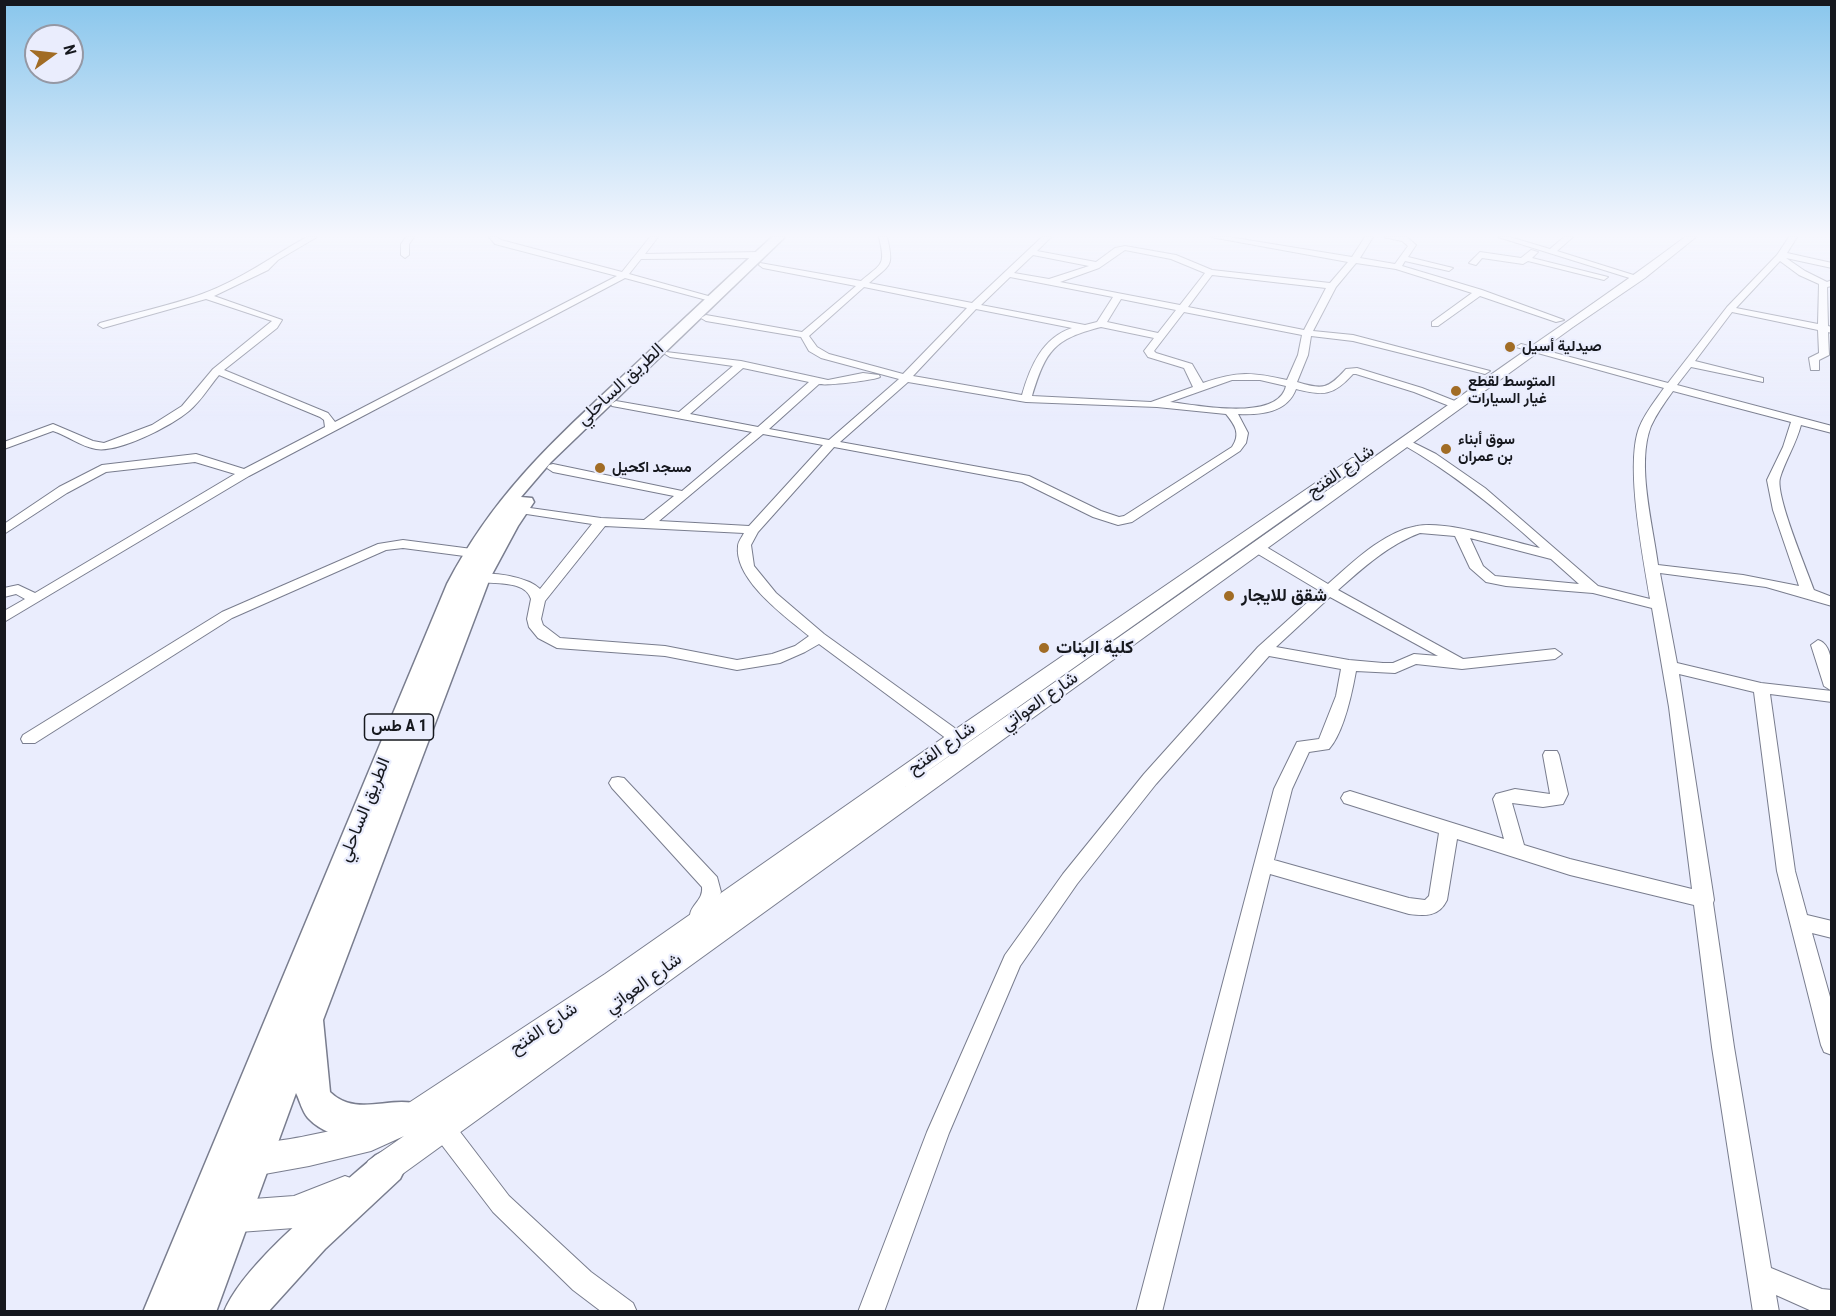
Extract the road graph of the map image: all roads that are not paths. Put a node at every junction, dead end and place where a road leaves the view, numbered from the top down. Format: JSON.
{"nodes":[{"id":1,"x":197,"y":298,"type":"edge"},
{"id":2,"x":213,"y":298,"type":"edge"},
{"id":3,"x":580,"y":298,"type":"edge"},
{"id":4,"x":682,"y":298,"type":"edge"},
{"id":5,"x":721,"y":298,"type":"edge"},
{"id":6,"x":846,"y":298,"type":"edge"},
{"id":7,"x":934,"y":298,"type":"edge"},
{"id":8,"x":982,"y":298,"type":"edge"},
{"id":9,"x":1117,"y":298,"type":"edge"},
{"id":10,"x":1135,"y":298,"type":"edge"},
{"id":11,"x":1189,"y":298,"type":"edge"},
{"id":12,"x":1325,"y":298,"type":"edge"},
{"id":13,"x":1470,"y":298,"type":"edge"},
{"id":14,"x":1497,"y":298,"type":"edge"},
{"id":15,"x":1594,"y":298,"type":"edge"},
{"id":16,"x":1599,"y":298,"type":"edge"},
{"id":17,"x":1740,"y":298,"type":"edge"},
{"id":18,"x":1824,"y":298,"type":"edge"},
{"id":19,"x":974,"y":306,"type":"junction"},
{"id":20,"x":1181,"y":308,"type":"junction"},
{"id":21,"x":710,"y":309,"type":"junction"},
{"id":22,"x":1730,"y":309,"type":"junction"},
{"id":23,"x":1559,"y":320,"type":"junction"},
{"id":24,"x":1101,"y":324,"type":"junction"},
{"id":25,"x":1435,"y":324,"type":"dead end"},
{"id":26,"x":103,"y":325,"type":"dead end"},
{"id":27,"x":1084,"y":327,"type":"junction"},
{"id":28,"x":1828,"y":329,"type":"edge"},
{"id":29,"x":1307,"y":333,"type":"junction"},
{"id":30,"x":804,"y":335,"type":"junction"},
{"id":31,"x":1161,"y":336,"type":"junction"},
{"id":32,"x":1527,"y":349,"type":"junction"},
{"id":33,"x":669,"y":354,"type":"junction"},
{"id":34,"x":1689,"y":363,"type":"junction"},
{"id":35,"x":741,"y":364,"type":"junction"},
{"id":36,"x":1815,"y":368,"type":"dead end"},
{"id":37,"x":217,"y":371,"type":"junction"},
{"id":38,"x":1485,"y":371,"type":"junction"},
{"id":39,"x":1760,"y":380,"type":"dead end"},
{"id":40,"x":817,"y":381,"type":"junction"},
{"id":41,"x":903,"y":381,"type":"junction"},
{"id":42,"x":1292,"y":384,"type":"junction"},
{"id":43,"x":1672,"y":387,"type":"junction"},
{"id":44,"x":1199,"y":388,"type":"junction"},
{"id":45,"x":1026,"y":399,"type":"junction"},
{"id":46,"x":1449,"y":403,"type":"junction"},
{"id":47,"x":616,"y":404,"type":"junction"},
{"id":48,"x":1152,"y":405,"type":"junction"},
{"id":49,"x":1228,"y":410,"type":"junction"},
{"id":50,"x":681,"y":416,"type":"junction"},
{"id":51,"x":1797,"y":421,"type":"junction"},
{"id":52,"x":330,"y":427,"type":"junction"},
{"id":53,"x":760,"y":429,"type":"junction"},
{"id":54,"x":1832,"y":430,"type":"edge"},
{"id":55,"x":1406,"y":442,"type":"junction"},
{"id":56,"x":831,"y":444,"type":"junction"},
{"id":57,"x":4,"y":446,"type":"edge"},
{"id":58,"x":553,"y":468,"type":"junction"},
{"id":59,"x":245,"y":473,"type":"junction"},
{"id":60,"x":685,"y":495,"type":"junction"},
{"id":61,"x":520,"y":509,"type":"junction"},
{"id":62,"x":601,"y":522,"type":"junction"},
{"id":63,"x":648,"y":524,"type":"junction"},
{"id":64,"x":4,"y":530,"type":"edge"},
{"id":65,"x":752,"y":530,"type":"junction"},
{"id":66,"x":1460,"y":532,"type":"junction"},
{"id":67,"x":1258,"y":548,"type":"junction"},
{"id":68,"x":472,"y":553,"type":"junction"},
{"id":69,"x":1556,"y":557,"type":"junction"},
{"id":70,"x":1652,"y":568,"type":"junction"},
{"id":71,"x":480,"y":578,"type":"junction"},
{"id":72,"x":1593,"y":589,"type":"junction"},
{"id":73,"x":1330,"y":591,"type":"junction"},
{"id":74,"x":4,"y":593,"type":"edge"},
{"id":75,"x":1808,"y":593,"type":"junction"},
{"id":76,"x":35,"y":599,"type":"junction"},
{"id":77,"x":539,"y":599,"type":"junction"},
{"id":78,"x":1832,"y":602,"type":"edge"},
{"id":79,"x":1659,"y":604,"type":"junction"},
{"id":80,"x":4,"y":618,"type":"edge"},
{"id":81,"x":1144,"y":618,"type":"junction"},
{"id":82,"x":819,"y":637,"type":"junction"},
{"id":83,"x":1818,"y":645,"type":"dead end"},
{"id":84,"x":1263,"y":650,"type":"junction"},
{"id":85,"x":1555,"y":654,"type":"dead end"},
{"id":86,"x":1462,"y":664,"type":"junction"},
{"id":87,"x":1349,"y":665,"type":"junction"},
{"id":88,"x":1670,"y":667,"type":"junction"},
{"id":89,"x":1832,"y":686,"type":"edge"},
{"id":90,"x":1761,"y":688,"type":"junction"},
{"id":91,"x":1832,"y":697,"type":"edge"},
{"id":92,"x":957,"y":738,"type":"junction"},
{"id":93,"x":29,"y":739,"type":"dead end"},
{"id":94,"x":1551,"y":755,"type":"dead end"},
{"id":95,"x":618,"y":783,"type":"dead end"},
{"id":96,"x":1350,"y":798,"type":"dead end"},
{"id":97,"x":847,"y":828,"type":"junction"},
{"id":98,"x":1449,"y":829,"type":"junction"},
{"id":99,"x":1516,"y":850,"type":"junction"},
{"id":100,"x":1264,"y":865,"type":"junction"},
{"id":101,"x":1705,"y":900,"type":"junction"},
{"id":102,"x":699,"y":922,"type":"junction"},
{"id":103,"x":1800,"y":922,"type":"junction"},
{"id":104,"x":1832,"y":930,"type":"edge"},
{"id":105,"x":308,"y":1017,"type":"junction"},
{"id":106,"x":1832,"y":1045,"type":"edge"},
{"id":107,"x":411,"y":1118,"type":"junction"},
{"id":108,"x":443,"y":1128,"type":"junction"},
{"id":109,"x":253,"y":1161,"type":"junction"},
{"id":110,"x":222,"y":1166,"type":"junction"},
{"id":111,"x":388,"y":1167,"type":"junction"},
{"id":112,"x":234,"y":1216,"type":"junction"},
{"id":113,"x":200,"y":1218,"type":"junction"},
{"id":114,"x":1760,"y":1276,"type":"junction"},
{"id":115,"x":1832,"y":1303,"type":"edge"},
{"id":116,"x":162,"y":1311,"type":"edge"},
{"id":117,"x":197,"y":1311,"type":"edge"},
{"id":118,"x":243,"y":1311,"type":"edge"},
{"id":119,"x":624,"y":1311,"type":"edge"},
{"id":120,"x":871,"y":1311,"type":"edge"},
{"id":121,"x":1149,"y":1311,"type":"edge"},
{"id":122,"x":1766,"y":1311,"type":"edge"}],
"edges":[{"from":1,"to":26,"type":"street"},
{"from":2,"to":37,"type":"street"},
{"from":3,"to":52,"type":"street"},
{"from":4,"to":21,"type":"street"},
{"from":5,"to":21,"type":"highway","name":"الطريق الساحلي","number":"طس A 1"},
{"from":6,"to":30,"type":"street"},
{"from":7,"to":19,"type":"street"},
{"from":8,"to":19,"type":"street"},
{"from":9,"to":24,"type":"street"},
{"from":10,"to":20,"type":"street"},
{"from":11,"to":20,"type":"street"},
{"from":12,"to":29,"type":"street"},
{"from":13,"to":25,"type":"street"},
{"from":14,"to":23,"type":"street"},
{"from":15,"to":23,"type":"main road","name":"شارع الفتح"},
{"from":16,"to":32,"type":"main road","name":"شارع العواتي"},
{"from":17,"to":22,"type":"street"},
{"from":18,"to":28,"type":"street"},
{"from":19,"to":27,"type":"street"},
{"from":19,"to":41,"type":"street"},
{"from":20,"to":29,"type":"street"},
{"from":20,"to":31,"type":"street"},
{"from":21,"to":30,"type":"street"},
{"from":21,"to":33,"type":"highway","name":"الطريق الساحلي","number":"طس A 1"},
{"from":21,"to":68,"type":"highway","name":"الطريق الساحلي","number":"طس A 1"},
{"from":22,"to":28,"type":"street"},
{"from":22,"to":34,"type":"street"},
{"from":23,"to":32,"type":"main road","name":"شارع الفتح"},
{"from":24,"to":27,"type":"street"},
{"from":24,"to":31,"type":"street"},
{"from":27,"to":45,"type":"street"},
{"from":28,"to":36,"type":"street"},
{"from":29,"to":38,"type":"street"},
{"from":29,"to":42,"type":"street"},
{"from":30,"to":41,"type":"street"},
{"from":31,"to":44,"type":"street"},
{"from":32,"to":38,"type":"main road","name":"شارع الفتح"},
{"from":32,"to":43,"type":"street"},
{"from":32,"to":46,"type":"main road","name":"شارع العواتي"},
{"from":33,"to":35,"type":"street"},
{"from":33,"to":47,"type":"highway","name":"الطريق الساحلي","number":"طس A 1"},
{"from":34,"to":39,"type":"street"},
{"from":34,"to":43,"type":"street"},
{"from":35,"to":40,"type":"street"},
{"from":35,"to":50,"type":"street"},
{"from":37,"to":52,"type":"street"},
{"from":37,"to":57,"type":"street"},
{"from":38,"to":46,"type":"main road","name":"شارع الفتح"},
{"from":40,"to":41,"type":"street"},
{"from":40,"to":53,"type":"street"},
{"from":41,"to":45,"type":"street"},
{"from":41,"to":56,"type":"street"},
{"from":42,"to":44,"type":"street"},
{"from":42,"to":46,"type":"street"},
{"from":42,"to":49,"type":"street"},
{"from":43,"to":51,"type":"street"},
{"from":43,"to":70,"type":"street"},
{"from":44,"to":48,"type":"street"},
{"from":45,"to":48,"type":"street"},
{"from":46,"to":55,"type":"main road","name":"شارع العواتي"},
{"from":46,"to":81,"type":"main road","name":"شارع الفتح"},
{"from":47,"to":50,"type":"street"},
{"from":47,"to":58,"type":"highway","name":"الطريق الساحلي","number":"طس A 1"},
{"from":48,"to":49,"type":"street"},
{"from":49,"to":56,"type":"street"},
{"from":50,"to":53,"type":"street"},
{"from":51,"to":54,"type":"street"},
{"from":51,"to":75,"type":"street"},
{"from":52,"to":59,"type":"street"},
{"from":53,"to":56,"type":"street"},
{"from":53,"to":60,"type":"street"},
{"from":55,"to":67,"type":"main road","name":"شارع العواتي"},
{"from":55,"to":69,"type":"street"},
{"from":56,"to":65,"type":"street"},
{"from":58,"to":60,"type":"street"},
{"from":58,"to":61,"type":"highway","name":"الطريق الساحلي","number":"طس A 1"},
{"from":59,"to":64,"type":"street"},
{"from":59,"to":76,"type":"street"},
{"from":60,"to":63,"type":"street"},
{"from":61,"to":62,"type":"street"},
{"from":61,"to":71,"type":"highway","name":"الطريق الساحلي","number":"طس A 1"},
{"from":62,"to":63,"type":"street"},
{"from":62,"to":77,"type":"street"},
{"from":63,"to":65,"type":"street"},
{"from":65,"to":82,"type":"street"},
{"from":66,"to":69,"type":"street"},
{"from":66,"to":72,"type":"street"},
{"from":66,"to":73,"type":"street"},
{"from":67,"to":73,"type":"street"},
{"from":67,"to":81,"type":"main road","name":"شارع العواتي"},
{"from":68,"to":93,"type":"street"},
{"from":68,"to":110,"type":"highway","name":"الطريق الساحلي","number":"طس A 1"},
{"from":69,"to":72,"type":"street"},
{"from":70,"to":75,"type":"street"},
{"from":70,"to":79,"type":"street"},
{"from":71,"to":77,"type":"street"},
{"from":71,"to":105,"type":"highway","name":"الطريق الساحلي","number":"طس A 1"},
{"from":72,"to":79,"type":"street"},
{"from":73,"to":84,"type":"street"},
{"from":73,"to":86,"type":"street"},
{"from":74,"to":76,"type":"street"},
{"from":75,"to":78,"type":"street"},
{"from":76,"to":80,"type":"street"},
{"from":77,"to":82,"type":"street"},
{"from":79,"to":88,"type":"street"},
{"from":81,"to":92,"type":"main road","name":"شارع الفتح"},
{"from":81,"to":97,"type":"main road","name":"شارع العواتي"},
{"from":82,"to":92,"type":"street"},
{"from":83,"to":89,"type":"street"},
{"from":84,"to":87,"type":"street"},
{"from":84,"to":120,"type":"street"},
{"from":85,"to":86,"type":"street"},
{"from":86,"to":87,"type":"street"},
{"from":87,"to":100,"type":"street"},
{"from":88,"to":90,"type":"street"},
{"from":88,"to":101,"type":"street"},
{"from":90,"to":91,"type":"street"},
{"from":90,"to":103,"type":"street"},
{"from":92,"to":97,"type":"main road","name":"شارع الفتح"},
{"from":94,"to":99,"type":"street"},
{"from":95,"to":102,"type":"street"},
{"from":96,"to":98,"type":"street"},
{"from":97,"to":102,"type":"main road","name":"شارع الفتح"},
{"from":97,"to":108,"type":"main road","name":"شارع العواتي"},
{"from":98,"to":99,"type":"street"},
{"from":98,"to":100,"type":"street"},
{"from":99,"to":101,"type":"street"},
{"from":100,"to":121,"type":"street"},
{"from":101,"to":114,"type":"street"},
{"from":102,"to":107,"type":"main road","name":"شارع الفتح"},
{"from":103,"to":104,"type":"street"},
{"from":103,"to":106,"type":"street"},
{"from":105,"to":107,"type":"highway"},
{"from":105,"to":109,"type":"highway","name":"الطريق الساحلي","number":"طس A 1"},
{"from":107,"to":109,"type":"main road","name":"شارع الفتح"},
{"from":108,"to":111,"type":"main road","name":"شارع العواتي"},
{"from":108,"to":119,"type":"street"},
{"from":109,"to":110,"type":"main road","name":"شارع الفتح"},
{"from":109,"to":112,"type":"highway","name":"الطريق الساحلي","number":"طس A 1"},
{"from":110,"to":113,"type":"highway","name":"الطريق الساحلي","number":"طس A 1"},
{"from":111,"to":112,"type":"main road","name":"شارع العواتي"},
{"from":111,"to":118,"type":"highway"},
{"from":112,"to":113,"type":"main road","name":"شارع العواتي"},
{"from":112,"to":117,"type":"highway","name":"الطريق الساحلي","number":"طس A 1"},
{"from":113,"to":116,"type":"highway","name":"الطريق الساحلي","number":"طس A 1"},
{"from":114,"to":115,"type":"street"},
{"from":114,"to":122,"type":"street"}]}
